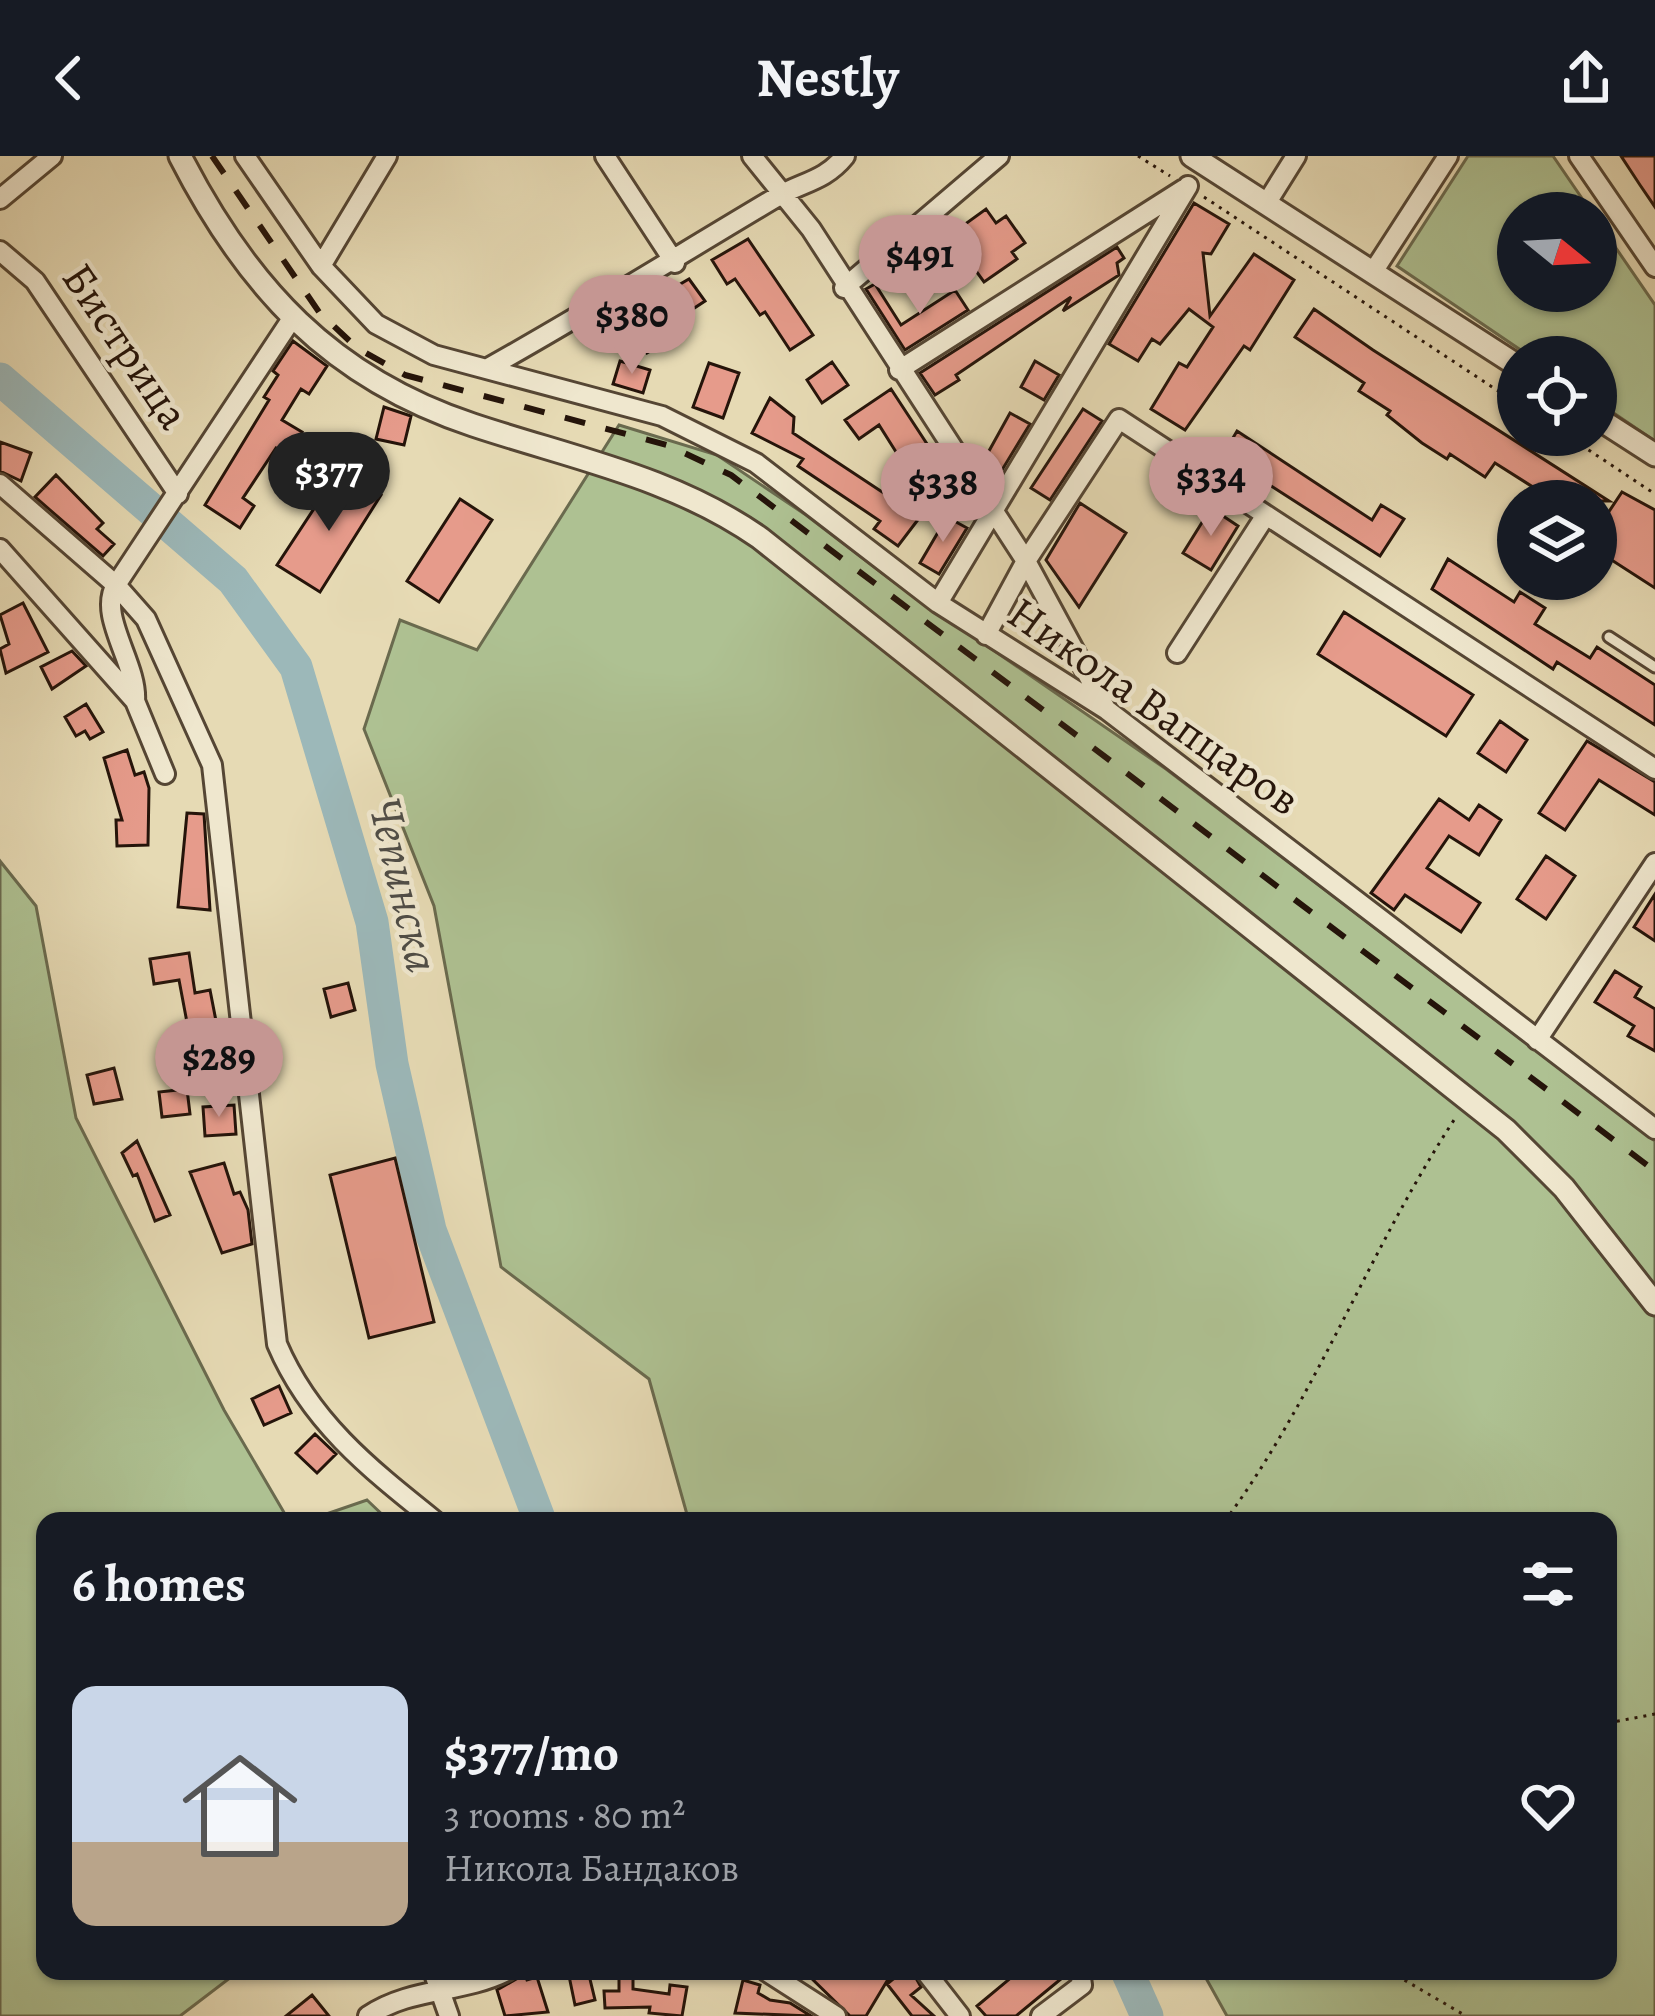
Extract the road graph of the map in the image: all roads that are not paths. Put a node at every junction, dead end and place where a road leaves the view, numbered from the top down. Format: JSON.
{"nodes":[{"id":1,"x":180,"y":156,"type":"edge"},
{"id":2,"x":245,"y":156,"type":"edge"},
{"id":3,"x":387,"y":156,"type":"edge"},
{"id":4,"x":605,"y":156,"type":"edge"},
{"id":5,"x":752,"y":156,"type":"edge"},
{"id":6,"x":845,"y":156,"type":"edge"},
{"id":7,"x":999,"y":156,"type":"edge"},
{"id":8,"x":1296,"y":156,"type":"edge"},
{"id":9,"x":1448,"y":156,"type":"edge"},
{"id":10,"x":1579,"y":156,"type":"edge"},
{"id":11,"x":1200,"y":158,"type":"edge"},
{"id":12,"x":40,"y":159,"type":"edge"},
{"id":13,"x":1188,"y":187,"type":"junction"},
{"id":14,"x":780,"y":194,"type":"junction"},
{"id":15,"x":0,"y":199,"type":"edge"},
{"id":16,"x":1266,"y":204,"type":"junction"},
{"id":17,"x":0,"y":251,"type":"edge"},
{"id":18,"x":675,"y":263,"type":"junction"},
{"id":19,"x":321,"y":266,"type":"junction"},
{"id":20,"x":1655,"y":267,"type":"edge"},
{"id":21,"x":1372,"y":272,"type":"junction"},
{"id":22,"x":844,"y":288,"type":"junction"},
{"id":23,"x":291,"y":320,"type":"junction"},
{"id":24,"x":1497,"y":352,"type":"edge"},
{"id":25,"x":488,"y":368,"type":"junction"},
{"id":26,"x":899,"y":370,"type":"junction"},
{"id":27,"x":1617,"y":431,"type":"edge"},
{"id":28,"x":1655,"y":455,"type":"edge"},
{"id":29,"x":0,"y":484,"type":"edge"},
{"id":30,"x":177,"y":496,"type":"junction"},
{"id":31,"x":996,"y":514,"type":"junction"},
{"id":32,"x":1266,"y":515,"type":"junction"},
{"id":33,"x":0,"y":549,"type":"edge"},
{"id":34,"x":1026,"y":561,"type":"junction"},
{"id":35,"x":116,"y":585,"type":"junction"},
{"id":36,"x":938,"y":603,"type":"junction"},
{"id":37,"x":986,"y":635,"type":"junction"},
{"id":38,"x":1610,"y":637,"type":"dead end"},
{"id":39,"x":1177,"y":653,"type":"dead end"},
{"id":40,"x":1655,"y":667,"type":"edge"},
{"id":41,"x":135,"y":700,"type":"junction"},
{"id":42,"x":1107,"y":710,"type":"junction"},
{"id":43,"x":1655,"y":769,"type":"edge"},
{"id":44,"x":165,"y":774,"type":"dead end"},
{"id":45,"x":1655,"y":863,"type":"edge"},
{"id":46,"x":1537,"y":1040,"type":"junction"},
{"id":47,"x":1655,"y":1129,"type":"edge"},
{"id":48,"x":1655,"y":1304,"type":"edge"},
{"id":49,"x":424,"y":1512,"type":"edge"},
{"id":50,"x":436,"y":1980,"type":"edge"},
{"id":51,"x":486,"y":1980,"type":"edge"},
{"id":52,"x":780,"y":1980,"type":"edge"},
{"id":53,"x":932,"y":1980,"type":"edge"},
{"id":54,"x":1081,"y":1980,"type":"edge"},
{"id":55,"x":368,"y":2016,"type":"edge"},
{"id":56,"x":449,"y":2016,"type":"edge"},
{"id":57,"x":836,"y":2016,"type":"edge"},
{"id":58,"x":960,"y":2016,"type":"edge"},
{"id":59,"x":1041,"y":2016,"type":"edge"}],
"edges":[{"from":1,"to":23,"type":"street"},
{"from":2,"to":19,"type":"street","name":"Никола Вапцаров"},
{"from":3,"to":19,"type":"street"},
{"from":4,"to":18,"type":"street"},
{"from":5,"to":14,"type":"street"},
{"from":6,"to":14,"type":"street"},
{"from":7,"to":22,"type":"street"},
{"from":8,"to":16,"type":"street"},
{"from":9,"to":21,"type":"street"},
{"from":10,"to":20,"type":"street"},
{"from":11,"to":13,"type":"street"},
{"from":11,"to":16,"type":"street"},
{"from":12,"to":15,"type":"street"},
{"from":13,"to":26,"type":"street"},
{"from":13,"to":31,"type":"street"},
{"from":14,"to":18,"type":"street"},
{"from":14,"to":22,"type":"street"},
{"from":16,"to":21,"type":"street"},
{"from":17,"to":30,"type":"street","name":"Бистрица"},
{"from":18,"to":25,"type":"street"},
{"from":19,"to":25,"type":"street","name":"Никола Вапцаров"},
{"from":21,"to":24,"type":"street"},
{"from":22,"to":26,"type":"street"},
{"from":23,"to":30,"type":"street"},
{"from":23,"to":48,"type":"street"},
{"from":25,"to":36,"type":"street","name":"Никола Вапцаров"},
{"from":26,"to":31,"type":"street"},
{"from":27,"to":28,"type":"street"},
{"from":29,"to":35,"type":"street"},
{"from":30,"to":35,"type":"street"},
{"from":31,"to":34,"type":"street"},
{"from":31,"to":36,"type":"street"},
{"from":32,"to":34,"type":"street"},
{"from":32,"to":39,"type":"street"},
{"from":32,"to":43,"type":"street"},
{"from":33,"to":41,"type":"street"},
{"from":34,"to":37,"type":"street"},
{"from":34,"to":42,"type":"street"},
{"from":35,"to":41,"type":"street"},
{"from":35,"to":49,"type":"street"},
{"from":36,"to":37,"type":"street","name":"Никола Вапцаров"},
{"from":37,"to":42,"type":"street","name":"Никола Вапцаров"},
{"from":38,"to":40,"type":"lane"},
{"from":41,"to":44,"type":"street"},
{"from":42,"to":46,"type":"street","name":"Никола Вапцаров"},
{"from":45,"to":46,"type":"street"},
{"from":46,"to":47,"type":"street","name":"Никола Вапцаров"},
{"from":50,"to":51,"type":"street"},
{"from":50,"to":55,"type":"street"},
{"from":50,"to":56,"type":"street"},
{"from":52,"to":57,"type":"street"},
{"from":53,"to":58,"type":"street"},
{"from":54,"to":59,"type":"street"}]}
